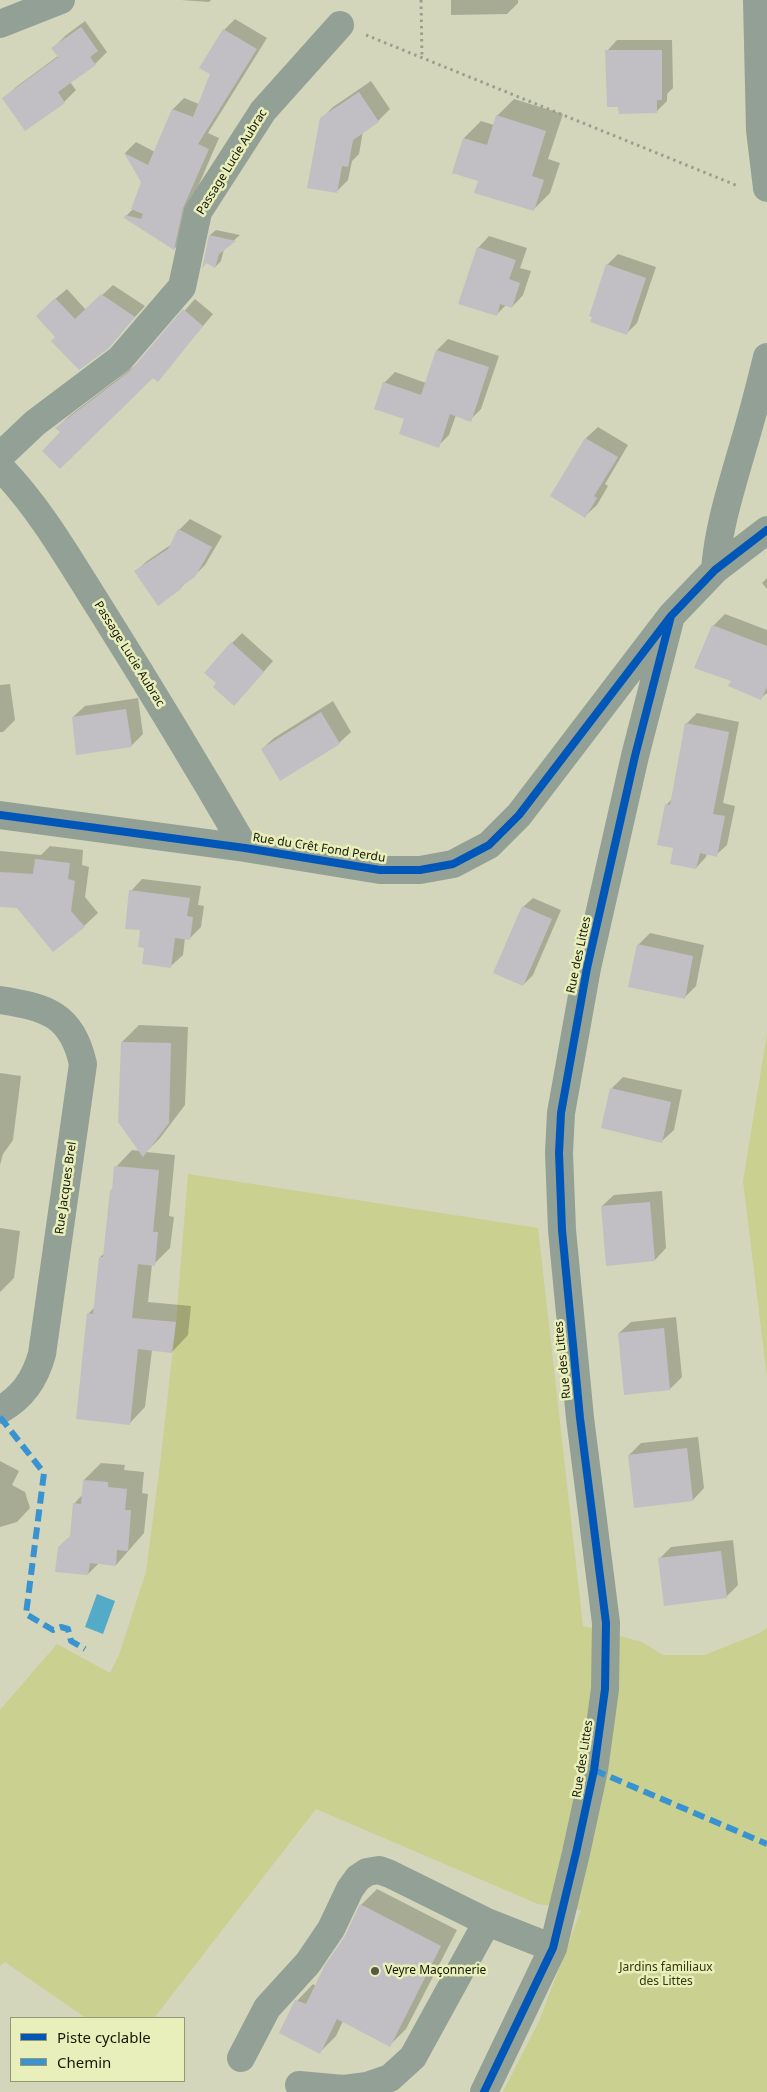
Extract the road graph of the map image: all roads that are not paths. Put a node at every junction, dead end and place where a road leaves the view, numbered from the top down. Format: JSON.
{"nodes":[{"id":1,"x":61,"y":0,"type":"edge"},
{"id":2,"x":757,"y":0,"type":"edge"},
{"id":3,"x":0,"y":24,"type":"edge"},
{"id":4,"x":340,"y":24,"type":"road end"},
{"id":5,"x":755,"y":188,"type":"edge"},
{"id":6,"x":767,"y":357,"type":"edge"},
{"id":7,"x":0,"y":456,"type":"edge"},
{"id":8,"x":0,"y":468,"type":"edge"},
{"id":9,"x":767,"y":530,"type":"edge"},
{"id":10,"x":715,"y":570,"type":"junction"},
{"id":11,"x":671,"y":616,"type":"junction"},
{"id":12,"x":0,"y":815,"type":"edge"},
{"id":13,"x":245,"y":848,"type":"junction"},
{"id":14,"x":0,"y":1000,"type":"edge"},
{"id":15,"x":0,"y":1410,"type":"edge"},
{"id":16,"x":487,"y":1922,"type":"junction"},
{"id":17,"x":552,"y":1948,"type":"junction"},
{"id":18,"x":241,"y":2058,"type":"dead end"},
{"id":19,"x":299,"y":2085,"type":"dead end"},
{"id":20,"x":484,"y":2092,"type":"edge"}],
"edges":[{"from":1,"to":3,"type":"street"},
{"from":2,"to":5,"type":"street"},
{"from":4,"to":7,"type":"street","name":"Passage Lucie Aubrac"},
{"from":6,"to":10,"type":"street"},
{"from":8,"to":13,"type":"street","name":"Passage Lucie Aubrac"},
{"from":9,"to":10,"type":"street","name":"Rue du Crêt Fond Perdu"},
{"from":10,"to":11,"type":"street","name":"Rue du Crêt Fond Perdu"},
{"from":11,"to":13,"type":"street","name":"Rue du Crêt Fond Perdu"},
{"from":11,"to":17,"type":"street","name":"Rue des Littes"},
{"from":12,"to":13,"type":"street","name":"Rue du Crêt Fond Perdu"},
{"from":14,"to":15,"type":"street","name":"Rue Jacques Brel"},
{"from":16,"to":17,"type":"street"},
{"from":16,"to":18,"type":"street"},
{"from":16,"to":19,"type":"street"},
{"from":17,"to":20,"type":"street","name":"Rue des Littes"}]}
